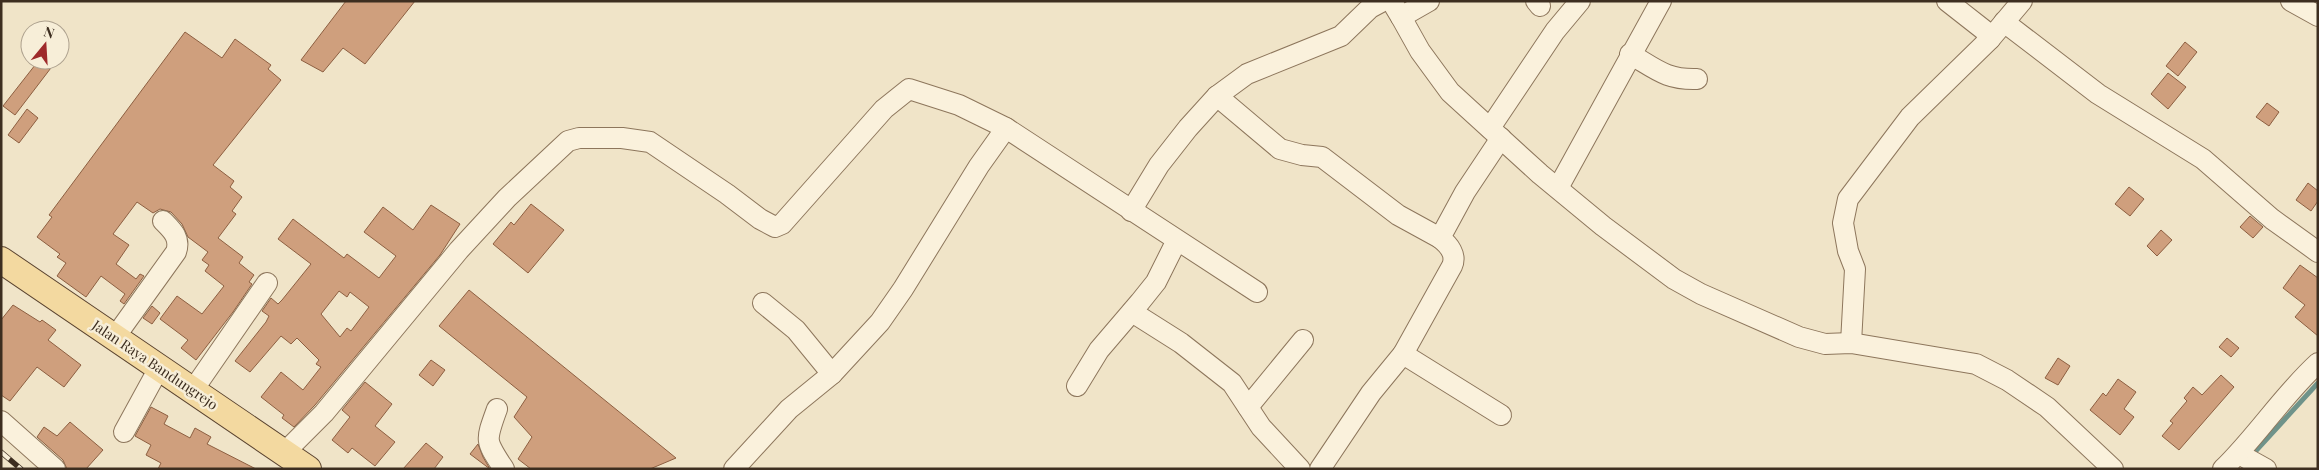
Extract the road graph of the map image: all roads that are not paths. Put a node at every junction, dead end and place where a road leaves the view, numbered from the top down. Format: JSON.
{"nodes":[{"id":1,"x":1383,"y":1,"type":"edge"},
{"id":2,"x":1429,"y":1,"type":"edge"},
{"id":3,"x":1580,"y":1,"type":"edge"},
{"id":4,"x":1661,"y":1,"type":"edge"},
{"id":5,"x":1946,"y":1,"type":"edge"},
{"id":6,"x":2022,"y":1,"type":"edge"},
{"id":7,"x":2291,"y":1,"type":"edge"},
{"id":8,"x":1396,"y":9,"type":"edge"},
{"id":9,"x":2318,"y":16,"type":"edge"},
{"id":10,"x":2004,"y":22,"type":"junction"},
{"id":11,"x":1990,"y":38,"type":"junction"},
{"id":12,"x":1630,"y":54,"type":"junction"},
{"id":13,"x":1697,"y":79,"type":"dead end"},
{"id":14,"x":1217,"y":96,"type":"junction"},
{"id":15,"x":1006,"y":128,"type":"junction"},
{"id":16,"x":1495,"y":133,"type":"junction"},
{"id":17,"x":1558,"y":188,"type":"junction"},
{"id":18,"x":1132,"y":211,"type":"junction"},
{"id":19,"x":163,"y":220,"type":"dead end"},
{"id":20,"x":1440,"y":238,"type":"junction"},
{"id":21,"x":1180,"y":243,"type":"junction"},
{"id":22,"x":2318,"y":252,"type":"edge"},
{"id":23,"x":1,"y":260,"type":"edge"},
{"id":24,"x":268,"y":283,"type":"dead end"},
{"id":25,"x":1257,"y":292,"type":"dead end"},
{"id":26,"x":763,"y":303,"type":"dead end"},
{"id":27,"x":1132,"y":312,"type":"junction"},
{"id":28,"x":115,"y":338,"type":"junction"},
{"id":29,"x":1303,"y":340,"type":"dead end"},
{"id":30,"x":1851,"y":343,"type":"junction"},
{"id":31,"x":1403,"y":354,"type":"junction"},
{"id":32,"x":2318,"y":363,"type":"edge"},
{"id":33,"x":159,"y":368,"type":"junction"},
{"id":34,"x":832,"y":374,"type":"junction"},
{"id":35,"x":1077,"y":386,"type":"dead end"},
{"id":36,"x":193,"y":390,"type":"junction"},
{"id":37,"x":1248,"y":407,"type":"junction"},
{"id":38,"x":497,"y":409,"type":"dead end"},
{"id":39,"x":1501,"y":415,"type":"dead end"},
{"id":40,"x":1,"y":421,"type":"edge"},
{"id":41,"x":124,"y":432,"type":"dead end"},
{"id":42,"x":284,"y":453,"type":"junction"},
{"id":43,"x":2239,"y":454,"type":"junction"},
{"id":44,"x":55,"y":469,"type":"edge"},
{"id":45,"x":308,"y":469,"type":"edge"},
{"id":46,"x":504,"y":469,"type":"edge"},
{"id":47,"x":734,"y":469,"type":"edge"},
{"id":48,"x":1300,"y":469,"type":"edge"},
{"id":49,"x":1320,"y":469,"type":"edge"},
{"id":50,"x":2113,"y":469,"type":"edge"},
{"id":51,"x":2222,"y":469,"type":"edge"},
{"id":52,"x":2266,"y":469,"type":"edge"}],
"edges":[{"from":1,"to":14,"type":"street"},
{"from":2,"to":8,"type":"street"},
{"from":3,"to":16,"type":"street"},
{"from":4,"to":12,"type":"street"},
{"from":5,"to":11,"type":"street"},
{"from":6,"to":10,"type":"street"},
{"from":7,"to":9,"type":"street"},
{"from":8,"to":16,"type":"street"},
{"from":10,"to":11,"type":"street"},
{"from":10,"to":22,"type":"street"},
{"from":11,"to":30,"type":"street"},
{"from":12,"to":13,"type":"street"},
{"from":12,"to":17,"type":"street"},
{"from":14,"to":18,"type":"street"},
{"from":14,"to":20,"type":"street"},
{"from":15,"to":18,"type":"street"},
{"from":15,"to":34,"type":"street"},
{"from":15,"to":42,"type":"street"},
{"from":16,"to":17,"type":"street"},
{"from":16,"to":20,"type":"street"},
{"from":17,"to":30,"type":"street"},
{"from":18,"to":21,"type":"street"},
{"from":19,"to":28,"type":"street"},
{"from":20,"to":31,"type":"street"},
{"from":21,"to":25,"type":"street"},
{"from":21,"to":27,"type":"street"},
{"from":23,"to":28,"type":"main road","name":"Jalan Raya Bandungrejo"},
{"from":24,"to":36,"type":"street"},
{"from":26,"to":34,"type":"street"},
{"from":27,"to":35,"type":"street"},
{"from":27,"to":37,"type":"street"},
{"from":28,"to":33,"type":"main road","name":"Jalan Raya Bandungrejo"},
{"from":29,"to":37,"type":"street"},
{"from":30,"to":50,"type":"street"},
{"from":31,"to":39,"type":"street"},
{"from":31,"to":49,"type":"street"},
{"from":32,"to":43,"type":"street"},
{"from":33,"to":36,"type":"main road","name":"Jalan Raya Bandungrejo"},
{"from":33,"to":41,"type":"street"},
{"from":34,"to":47,"type":"street"},
{"from":36,"to":42,"type":"main road","name":"Jalan Raya Bandungrejo"},
{"from":37,"to":48,"type":"street"},
{"from":38,"to":46,"type":"street"},
{"from":40,"to":44,"type":"street"},
{"from":42,"to":45,"type":"main road","name":"Jalan Raya Bandungrejo"},
{"from":43,"to":51,"type":"street"},
{"from":43,"to":52,"type":"street"}]}
